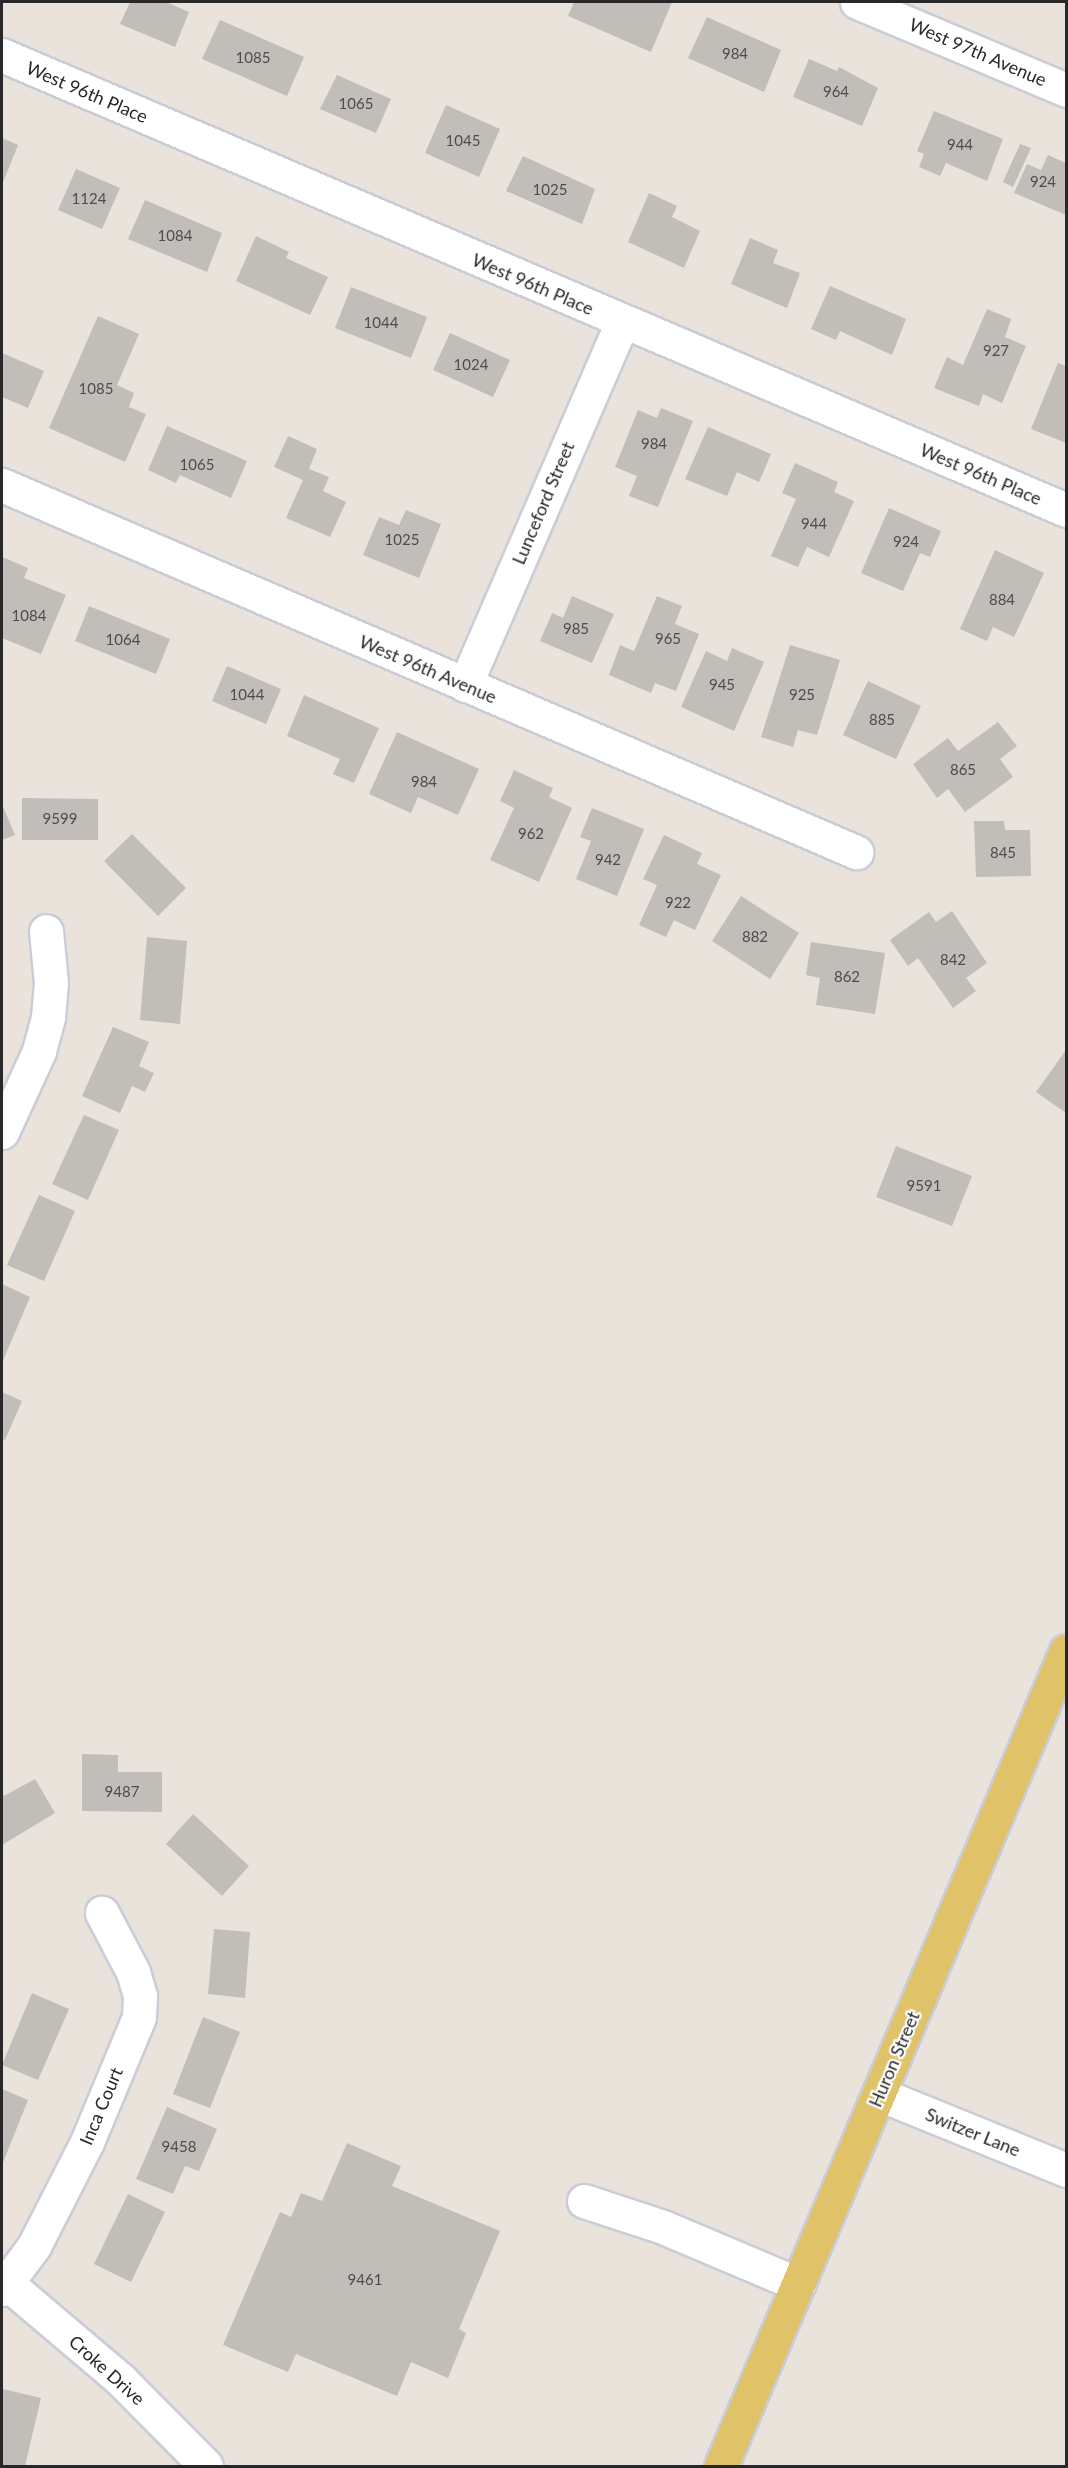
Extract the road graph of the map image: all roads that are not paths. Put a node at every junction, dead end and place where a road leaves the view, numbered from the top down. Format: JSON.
{"nodes":[{"id":1,"x":857,"y":2,"type":"edge"},
{"id":2,"x":2,"y":55,"type":"edge"},
{"id":3,"x":1066,"y":90,"type":"edge"},
{"id":4,"x":622,"y":322,"type":"junction"},
{"id":5,"x":2,"y":485,"type":"edge"},
{"id":6,"x":1066,"y":510,"type":"edge"},
{"id":7,"x":465,"y":685,"type":"junction"},
{"id":8,"x":856,"y":852,"type":"dead end"},
{"id":9,"x":46,"y":931,"type":"dead end"},
{"id":10,"x":2,"y":1132,"type":"edge"},
{"id":11,"x":1066,"y":1652,"type":"edge"},
{"id":12,"x":102,"y":1913,"type":"dead end"},
{"id":13,"x":879,"y":2094,"type":"junction"},
{"id":14,"x":1066,"y":2170,"type":"edge"},
{"id":15,"x":584,"y":2201,"type":"dead end"},
{"id":16,"x":3,"y":2284,"type":"edge"},
{"id":17,"x":798,"y":2284,"type":"junction"},
{"id":18,"x":206,"y":2466,"type":"edge"},
{"id":19,"x":721,"y":2466,"type":"edge"}],
"edges":[{"from":1,"to":3,"type":"street","name":"West 97th Avenue"},
{"from":2,"to":4,"type":"street","name":"West 96th Place"},
{"from":4,"to":6,"type":"street","name":"West 96th Place"},
{"from":4,"to":7,"type":"street","name":"Lunceford Street"},
{"from":5,"to":7,"type":"street","name":"West 96th Avenue"},
{"from":7,"to":8,"type":"street","name":"West 96th Avenue"},
{"from":9,"to":10,"type":"street"},
{"from":11,"to":13,"type":"main road","name":"Huron Street"},
{"from":12,"to":16,"type":"street","name":"Inca Court"},
{"from":13,"to":14,"type":"street","name":"Switzer Lane"},
{"from":13,"to":17,"type":"main road","name":"Huron Street"},
{"from":15,"to":17,"type":"street"},
{"from":16,"to":18,"type":"street","name":"Croke Drive"},
{"from":17,"to":19,"type":"main road","name":"Huron Street"}]}
